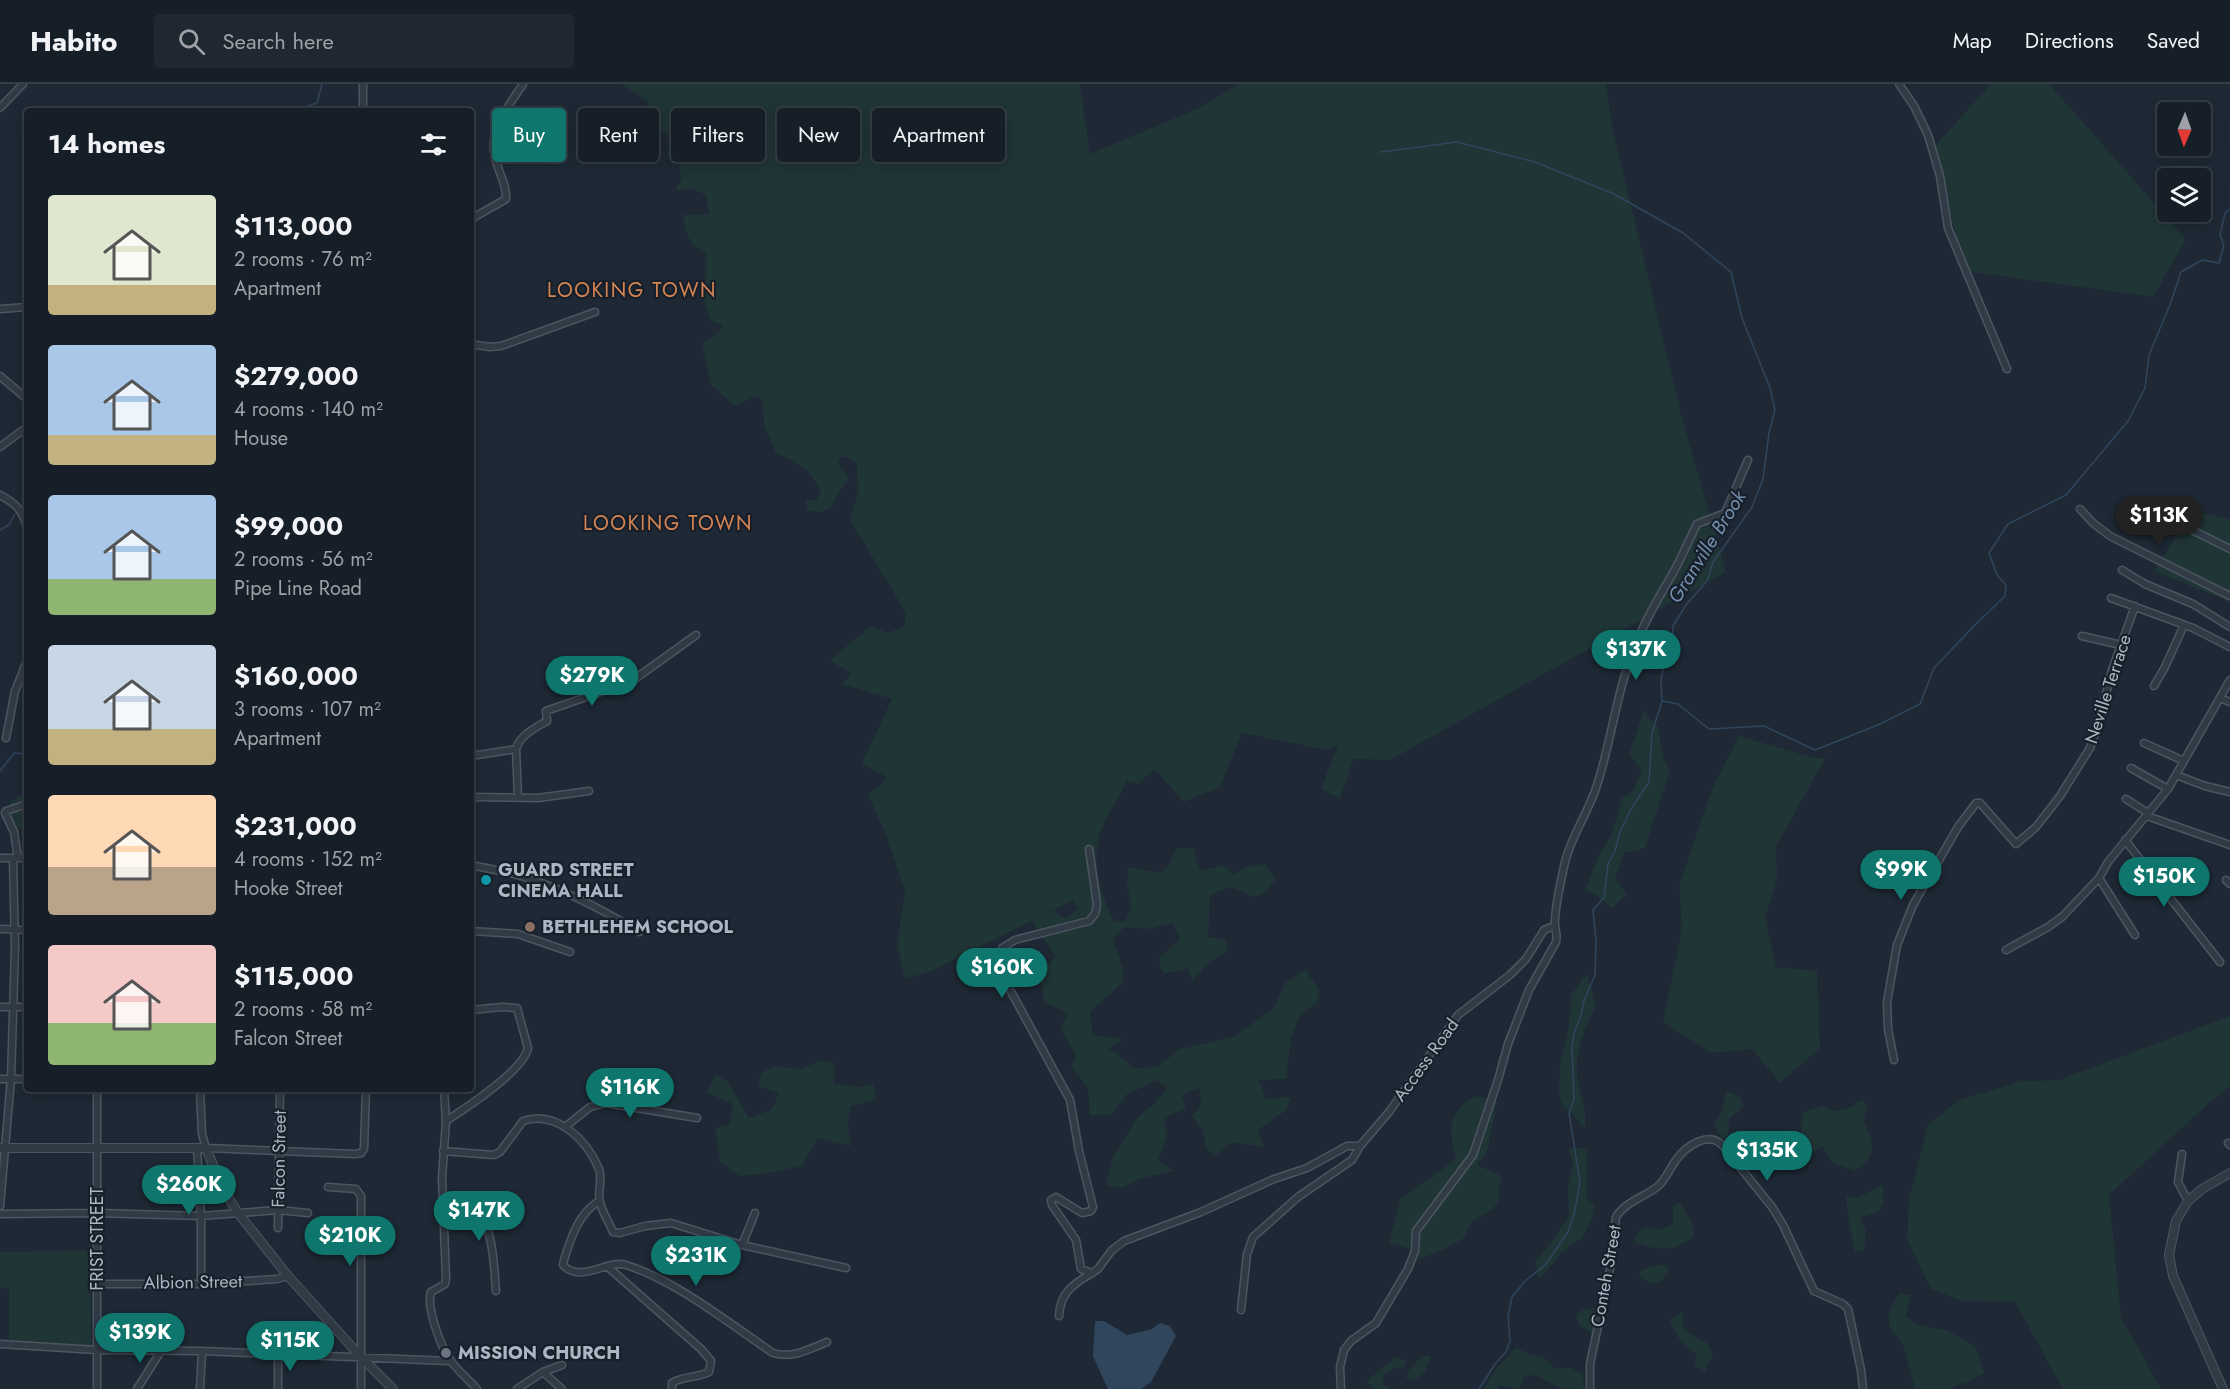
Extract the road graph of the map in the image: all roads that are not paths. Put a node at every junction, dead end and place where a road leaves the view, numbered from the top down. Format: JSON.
{"nodes":[{"id":1,"x":23,"y":84,"type":"edge"},
{"id":2,"x":363,"y":84,"type":"edge"},
{"id":3,"x":523,"y":84,"type":"edge"},
{"id":4,"x":1899,"y":84,"type":"edge"},
{"id":5,"x":0,"y":108,"type":"edge"},
{"id":6,"x":363,"y":108,"type":"edge"},
{"id":7,"x":474,"y":217,"type":"edge"},
{"id":8,"x":24,"y":307,"type":"edge"},
{"id":9,"x":0,"y":309,"type":"edge"},
{"id":10,"x":595,"y":312,"type":"dead end"},
{"id":11,"x":474,"y":344,"type":"edge"},
{"id":12,"x":2007,"y":369,"type":"dead end"},
{"id":13,"x":0,"y":376,"type":"edge"},
{"id":14,"x":24,"y":396,"type":"edge"},
{"id":15,"x":24,"y":429,"type":"edge"},
{"id":16,"x":0,"y":447,"type":"edge"},
{"id":17,"x":1748,"y":460,"type":"dead end"},
{"id":18,"x":0,"y":495,"type":"edge"},
{"id":19,"x":2146,"y":507,"type":"dead end"},
{"id":20,"x":2080,"y":509,"type":"dead end"},
{"id":21,"x":24,"y":516,"type":"edge"},
{"id":22,"x":2230,"y":549,"type":"edge"},
{"id":23,"x":2122,"y":570,"type":"dead end"},
{"id":24,"x":2230,"y":596,"type":"edge"},
{"id":25,"x":2111,"y":598,"type":"dead end"},
{"id":26,"x":2136,"y":606,"type":"junction"},
{"id":27,"x":2184,"y":625,"type":"junction"},
{"id":28,"x":2230,"y":627,"type":"edge"},
{"id":29,"x":696,"y":636,"type":"dead end"},
{"id":30,"x":2082,"y":636,"type":"dead end"},
{"id":31,"x":2121,"y":645,"type":"junction"},
{"id":32,"x":2230,"y":647,"type":"edge"},
{"id":33,"x":24,"y":668,"type":"edge"},
{"id":34,"x":2230,"y":680,"type":"edge"},
{"id":35,"x":2154,"y":686,"type":"dead end"},
{"id":36,"x":2220,"y":698,"type":"junction"},
{"id":37,"x":2230,"y":702,"type":"edge"},
{"id":38,"x":6,"y":738,"type":"dead end"},
{"id":39,"x":2144,"y":743,"type":"dead end"},
{"id":40,"x":516,"y":749,"type":"junction"},
{"id":41,"x":474,"y":756,"type":"edge"},
{"id":42,"x":2184,"y":761,"type":"junction"},
{"id":43,"x":2131,"y":768,"type":"dead end"},
{"id":44,"x":2176,"y":775,"type":"junction"},
{"id":45,"x":2168,"y":789,"type":"junction"},
{"id":46,"x":589,"y":791,"type":"dead end"},
{"id":47,"x":2230,"y":792,"type":"edge"},
{"id":48,"x":474,"y":797,"type":"edge"},
{"id":49,"x":518,"y":798,"type":"junction"},
{"id":50,"x":2126,"y":799,"type":"dead end"},
{"id":51,"x":24,"y":805,"type":"edge"},
{"id":52,"x":2148,"y":814,"type":"junction"},
{"id":53,"x":2125,"y":840,"type":"junction"},
{"id":54,"x":2230,"y":845,"type":"edge"},
{"id":55,"x":1089,"y":849,"type":"dead end"},
{"id":56,"x":0,"y":858,"type":"edge"},
{"id":57,"x":15,"y":858,"type":"junction"},
{"id":58,"x":24,"y":858,"type":"edge"},
{"id":59,"x":474,"y":867,"type":"edge"},
{"id":60,"x":2099,"y":878,"type":"junction"},
{"id":61,"x":1554,"y":926,"type":"junction"},
{"id":62,"x":0,"y":929,"type":"edge"},
{"id":63,"x":14,"y":929,"type":"junction"},
{"id":64,"x":24,"y":930,"type":"edge"},
{"id":65,"x":474,"y":930,"type":"edge"},
{"id":66,"x":639,"y":932,"type":"dead end"},
{"id":67,"x":2135,"y":935,"type":"dead end"},
{"id":68,"x":2006,"y":950,"type":"dead end"},
{"id":69,"x":570,"y":952,"type":"dead end"},
{"id":70,"x":2220,"y":962,"type":"dead end"},
{"id":71,"x":13,"y":1006,"type":"junction"},
{"id":72,"x":0,"y":1007,"type":"edge"},
{"id":73,"x":24,"y":1007,"type":"edge"},
{"id":74,"x":474,"y":1010,"type":"edge"},
{"id":75,"x":1894,"y":1060,"type":"dead end"},
{"id":76,"x":0,"y":1079,"type":"edge"},
{"id":77,"x":11,"y":1079,"type":"junction"},
{"id":78,"x":24,"y":1079,"type":"edge"},
{"id":79,"x":97,"y":1092,"type":"edge"},
{"id":80,"x":200,"y":1092,"type":"edge"},
{"id":81,"x":280,"y":1092,"type":"edge"},
{"id":82,"x":366,"y":1092,"type":"edge"},
{"id":83,"x":444,"y":1092,"type":"edge"},
{"id":84,"x":697,"y":1118,"type":"dead end"},
{"id":85,"x":446,"y":1121,"type":"junction"},
{"id":86,"x":565,"y":1127,"type":"junction"},
{"id":87,"x":1360,"y":1146,"type":"junction"},
{"id":88,"x":2,"y":1148,"type":"edge"},
{"id":89,"x":97,"y":1148,"type":"junction"},
{"id":90,"x":197,"y":1148,"type":"junction"},
{"id":91,"x":206,"y":1148,"type":"junction"},
{"id":92,"x":280,"y":1151,"type":"junction"},
{"id":93,"x":442,"y":1151,"type":"junction"},
{"id":94,"x":2182,"y":1154,"type":"dead end"},
{"id":95,"x":2230,"y":1173,"type":"edge"},
{"id":96,"x":328,"y":1187,"type":"dead end"},
{"id":97,"x":599,"y":1201,"type":"junction"},
{"id":98,"x":2188,"y":1201,"type":"junction"},
{"id":99,"x":0,"y":1206,"type":"edge"},
{"id":100,"x":443,"y":1206,"type":"junction"},
{"id":101,"x":278,"y":1210,"type":"junction"},
{"id":102,"x":96,"y":1213,"type":"junction"},
{"id":103,"x":237,"y":1213,"type":"junction"},
{"id":104,"x":308,"y":1213,"type":"dead end"},
{"id":105,"x":755,"y":1213,"type":"dead end"},
{"id":106,"x":0,"y":1214,"type":"edge"},
{"id":107,"x":201,"y":1216,"type":"junction"},
{"id":108,"x":278,"y":1228,"type":"dead end"},
{"id":109,"x":742,"y":1245,"type":"junction"},
{"id":110,"x":608,"y":1267,"type":"junction"},
{"id":111,"x":846,"y":1268,"type":"dead end"},
{"id":112,"x":1092,"y":1273,"type":"junction"},
{"id":113,"x":288,"y":1276,"type":"junction"},
{"id":114,"x":97,"y":1284,"type":"junction"},
{"id":115,"x":201,"y":1284,"type":"junction"},
{"id":116,"x":496,"y":1291,"type":"dead end"},
{"id":117,"x":1240,"y":1310,"type":"dead end"},
{"id":118,"x":1059,"y":1316,"type":"dead end"},
{"id":119,"x":826,"y":1342,"type":"dead end"},
{"id":120,"x":0,"y":1344,"type":"edge"},
{"id":121,"x":97,"y":1350,"type":"junction"},
{"id":122,"x":161,"y":1350,"type":"junction"},
{"id":123,"x":202,"y":1351,"type":"junction"},
{"id":124,"x":278,"y":1354,"type":"junction"},
{"id":125,"x":361,"y":1357,"type":"junction"},
{"id":126,"x":450,"y":1360,"type":"junction"},
{"id":127,"x":562,"y":1365,"type":"dead end"},
{"id":128,"x":543,"y":1372,"type":"junction"},
{"id":129,"x":97,"y":1389,"type":"edge"},
{"id":130,"x":137,"y":1389,"type":"edge"},
{"id":131,"x":200,"y":1389,"type":"edge"},
{"id":132,"x":278,"y":1389,"type":"edge"},
{"id":133,"x":361,"y":1389,"type":"edge"},
{"id":134,"x":393,"y":1389,"type":"edge"},
{"id":135,"x":477,"y":1389,"type":"edge"},
{"id":136,"x":517,"y":1389,"type":"edge"},
{"id":137,"x":562,"y":1389,"type":"edge"},
{"id":138,"x":672,"y":1389,"type":"edge"},
{"id":139,"x":1341,"y":1389,"type":"edge"},
{"id":140,"x":1590,"y":1389,"type":"edge"},
{"id":141,"x":1863,"y":1389,"type":"edge"},
{"id":142,"x":2223,"y":1389,"type":"edge"}],
"edges":[{"from":1,"to":5,"type":"street"},
{"from":2,"to":6,"type":"street"},
{"from":3,"to":7,"type":"street"},
{"from":4,"to":12,"type":"street"},
{"from":8,"to":9,"type":"street"},
{"from":10,"to":11,"type":"street"},
{"from":13,"to":14,"type":"street"},
{"from":15,"to":16,"type":"street"},
{"from":17,"to":61,"type":"street"},
{"from":18,"to":21,"type":"street"},
{"from":19,"to":22,"type":"street"},
{"from":20,"to":24,"type":"street"},
{"from":23,"to":28,"type":"street"},
{"from":25,"to":26,"type":"street"},
{"from":26,"to":27,"type":"street"},
{"from":26,"to":31,"type":"street","name":"Neville Terrace"},
{"from":27,"to":32,"type":"street"},
{"from":27,"to":35,"type":"street"},
{"from":29,"to":40,"type":"street"},
{"from":30,"to":31,"type":"street"},
{"from":31,"to":75,"type":"street","name":"Neville Terrace"},
{"from":33,"to":38,"type":"street"},
{"from":34,"to":36,"type":"street"},
{"from":36,"to":37,"type":"street"},
{"from":36,"to":42,"type":"street"},
{"from":39,"to":42,"type":"street"},
{"from":40,"to":41,"type":"street"},
{"from":40,"to":49,"type":"street"},
{"from":42,"to":44,"type":"street"},
{"from":43,"to":45,"type":"street"},
{"from":44,"to":45,"type":"street"},
{"from":44,"to":47,"type":"street"},
{"from":45,"to":52,"type":"street"},
{"from":46,"to":49,"type":"street"},
{"from":48,"to":49,"type":"street"},
{"from":50,"to":52,"type":"street"},
{"from":51,"to":57,"type":"street"},
{"from":52,"to":53,"type":"street"},
{"from":52,"to":54,"type":"street"},
{"from":53,"to":60,"type":"street"},
{"from":53,"to":70,"type":"street"},
{"from":55,"to":112,"type":"street"},
{"from":56,"to":57,"type":"street"},
{"from":57,"to":58,"type":"street"},
{"from":57,"to":63,"type":"street"},
{"from":59,"to":66,"type":"street"},
{"from":60,"to":67,"type":"street"},
{"from":60,"to":68,"type":"street"},
{"from":61,"to":87,"type":"street","name":"Access Road"},
{"from":61,"to":139,"type":"street"},
{"from":62,"to":63,"type":"street"},
{"from":63,"to":64,"type":"street"},
{"from":63,"to":71,"type":"street"},
{"from":65,"to":69,"type":"street"},
{"from":71,"to":72,"type":"street"},
{"from":71,"to":73,"type":"street"},
{"from":71,"to":77,"type":"street"},
{"from":74,"to":85,"type":"street"},
{"from":76,"to":77,"type":"street"},
{"from":77,"to":78,"type":"street"},
{"from":77,"to":88,"type":"street"},
{"from":79,"to":89,"type":"street","name":"FRIST STREET"},
{"from":80,"to":91,"type":"street"},
{"from":81,"to":92,"type":"street","name":"Falcon Street"},
{"from":82,"to":92,"type":"street"},
{"from":83,"to":85,"type":"street"},
{"from":84,"to":86,"type":"street"},
{"from":85,"to":93,"type":"street"},
{"from":86,"to":93,"type":"street"},
{"from":86,"to":97,"type":"street"},
{"from":87,"to":112,"type":"street"},
{"from":87,"to":117,"type":"street","name":"Access Road"},
{"from":88,"to":89,"type":"street"},
{"from":88,"to":99,"type":"street"},
{"from":89,"to":90,"type":"street"},
{"from":89,"to":102,"type":"street","name":"FRIST STREET"},
{"from":90,"to":91,"type":"street"},
{"from":90,"to":107,"type":"street"},
{"from":91,"to":92,"type":"street"},
{"from":91,"to":103,"type":"street"},
{"from":92,"to":101,"type":"street","name":"Falcon Street"},
{"from":93,"to":100,"type":"street"},
{"from":94,"to":98,"type":"street"},
{"from":95,"to":98,"type":"street"},
{"from":96,"to":125,"type":"street"},
{"from":97,"to":109,"type":"street"},
{"from":97,"to":110,"type":"street"},
{"from":98,"to":142,"type":"street"},
{"from":100,"to":116,"type":"street"},
{"from":100,"to":126,"type":"street"},
{"from":101,"to":103,"type":"street"},
{"from":101,"to":104,"type":"street"},
{"from":101,"to":108,"type":"street","name":"Falcon Street"},
{"from":102,"to":106,"type":"street"},
{"from":102,"to":107,"type":"street"},
{"from":102,"to":114,"type":"street","name":"FRIST STREET"},
{"from":103,"to":107,"type":"street"},
{"from":103,"to":113,"type":"street"},
{"from":105,"to":109,"type":"street"},
{"from":107,"to":115,"type":"street"},
{"from":109,"to":111,"type":"street"},
{"from":110,"to":119,"type":"street"},
{"from":110,"to":138,"type":"street"},
{"from":112,"to":118,"type":"street"},
{"from":113,"to":115,"type":"street","name":"Albion Street"},
{"from":113,"to":125,"type":"street"},
{"from":114,"to":115,"type":"street","name":"Albion Street"},
{"from":114,"to":121,"type":"street","name":"FRIST STREET"},
{"from":120,"to":121,"type":"street"},
{"from":121,"to":122,"type":"street"},
{"from":121,"to":129,"type":"street","name":"FRIST STREET"},
{"from":122,"to":123,"type":"street"},
{"from":122,"to":130,"type":"street"},
{"from":123,"to":124,"type":"street"},
{"from":123,"to":131,"type":"street"},
{"from":124,"to":125,"type":"street"},
{"from":124,"to":132,"type":"street"},
{"from":125,"to":126,"type":"street"},
{"from":125,"to":133,"type":"street"},
{"from":125,"to":134,"type":"street"},
{"from":126,"to":135,"type":"street"},
{"from":127,"to":128,"type":"street"},
{"from":128,"to":136,"type":"street"},
{"from":128,"to":137,"type":"street"},
{"from":140,"to":141,"type":"street","name":"Conteh Street"}]}
